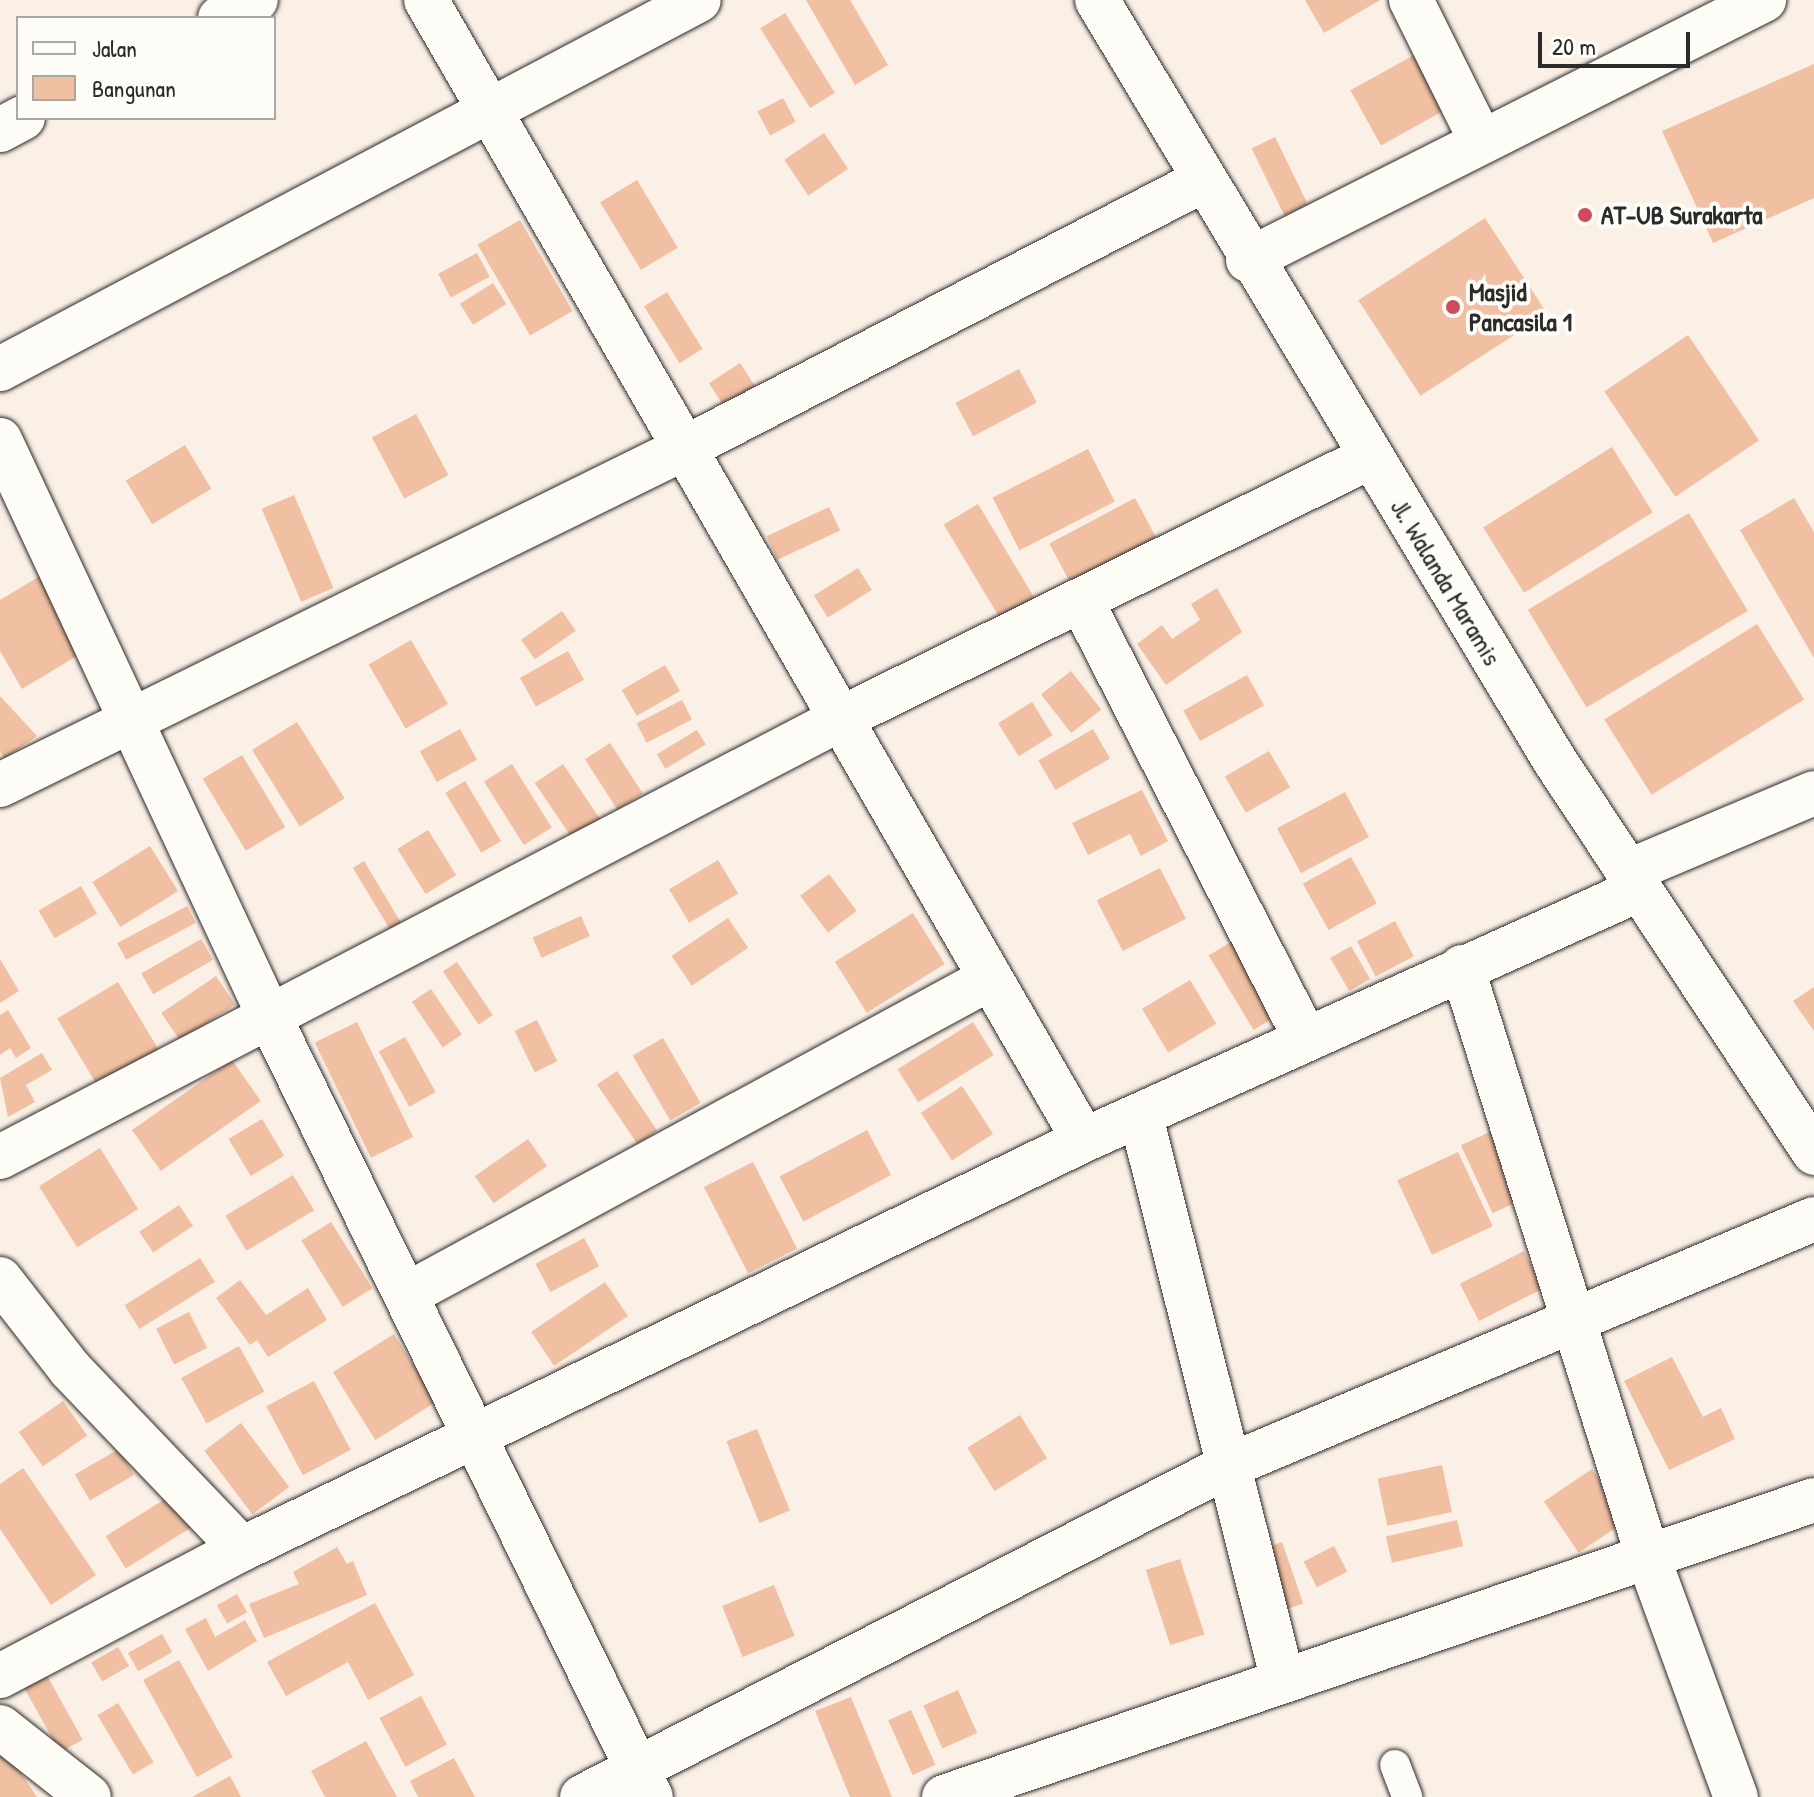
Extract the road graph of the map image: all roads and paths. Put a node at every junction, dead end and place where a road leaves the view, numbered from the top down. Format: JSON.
{"nodes":[{"id":1,"x":256,"y":0,"type":"edge"},
{"id":2,"x":426,"y":0,"type":"edge"},
{"id":3,"x":699,"y":0,"type":"edge"},
{"id":4,"x":1097,"y":0,"type":"edge"},
{"id":5,"x":1411,"y":0,"type":"edge"},
{"id":6,"x":1764,"y":0,"type":"edge"},
{"id":7,"x":1712,"y":11,"type":"edge"},
{"id":8,"x":224,"y":16,"type":"edge"},
{"id":9,"x":488,"y":110,"type":"junction"},
{"id":10,"x":19,"y":120,"type":"edge"},
{"id":11,"x":0,"y":130,"type":"edge"},
{"id":12,"x":1480,"y":139,"type":"junction"},
{"id":13,"x":1202,"y":181,"type":"junction"},
{"id":14,"x":1248,"y":260,"type":"junction"},
{"id":15,"x":0,"y":369,"type":"edge"},
{"id":16,"x":0,"y":440,"type":"edge"},
{"id":17,"x":687,"y":447,"type":"junction"},
{"id":18,"x":1370,"y":457,"type":"junction"},
{"id":19,"x":1082,"y":602,"type":"junction"},
{"id":20,"x":844,"y":717,"type":"junction"},
{"id":21,"x":133,"y":719,"type":"junction"},
{"id":22,"x":0,"y":785,"type":"edge"},
{"id":23,"x":1814,"y":793,"type":"edge"},
{"id":24,"x":1633,"y":881,"type":"junction"},
{"id":25,"x":1462,"y":967,"type":"junction"},
{"id":26,"x":987,"y":980,"type":"junction"},
{"id":27,"x":270,"y":1018,"type":"junction"},
{"id":28,"x":1305,"y":1038,"type":"junction"},
{"id":29,"x":1141,"y":1117,"type":"junction"},
{"id":30,"x":1084,"y":1140,"type":"junction"},
{"id":31,"x":1814,"y":1153,"type":"edge"},
{"id":32,"x":0,"y":1157,"type":"edge"},
{"id":33,"x":1814,"y":1219,"type":"edge"},
{"id":34,"x":0,"y":1279,"type":"edge"},
{"id":35,"x":406,"y":1295,"type":"junction"},
{"id":36,"x":1572,"y":1320,"type":"junction"},
{"id":37,"x":475,"y":1438,"type":"junction"},
{"id":38,"x":1226,"y":1467,"type":"junction"},
{"id":39,"x":1814,"y":1500,"type":"edge"},
{"id":40,"x":242,"y":1549,"type":"junction"},
{"id":41,"x":1648,"y":1557,"type":"junction"},
{"id":42,"x":0,"y":1676,"type":"edge"},
{"id":43,"x":1283,"y":1681,"type":"junction"},
{"id":44,"x":0,"y":1727,"type":"edge"},
{"id":45,"x":1395,"y":1765,"type":"dead end"},
{"id":46,"x":644,"y":1782,"type":"edge"},
{"id":47,"x":89,"y":1797,"type":"edge"},
{"id":48,"x":582,"y":1797,"type":"edge"},
{"id":49,"x":944,"y":1797,"type":"edge"},
{"id":50,"x":1407,"y":1797,"type":"edge"},
{"id":51,"x":1736,"y":1797,"type":"edge"}],
"edges":[{"from":1,"to":8,"type":"street"},
{"from":2,"to":9,"type":"street"},
{"from":3,"to":9,"type":"street"},
{"from":4,"to":13,"type":"street","name":"Jl. Walanda Maramis"},
{"from":5,"to":12,"type":"street"},
{"from":6,"to":7,"type":"street"},
{"from":7,"to":12,"type":"street"},
{"from":9,"to":15,"type":"street"},
{"from":9,"to":17,"type":"street"},
{"from":10,"to":11,"type":"street"},
{"from":12,"to":14,"type":"street"},
{"from":13,"to":14,"type":"street","name":"Jl. Walanda Maramis"},
{"from":13,"to":17,"type":"street"},
{"from":14,"to":18,"type":"street","name":"Jl. Walanda Maramis"},
{"from":16,"to":21,"type":"street"},
{"from":17,"to":20,"type":"street"},
{"from":17,"to":21,"type":"street"},
{"from":18,"to":19,"type":"street"},
{"from":18,"to":24,"type":"street","name":"Jl. Walanda Maramis"},
{"from":19,"to":20,"type":"street"},
{"from":19,"to":28,"type":"street"},
{"from":20,"to":26,"type":"street"},
{"from":20,"to":27,"type":"street"},
{"from":21,"to":22,"type":"street"},
{"from":21,"to":27,"type":"street"},
{"from":23,"to":24,"type":"street"},
{"from":24,"to":25,"type":"street"},
{"from":24,"to":31,"type":"street","name":"Jl. Walanda Maramis"},
{"from":25,"to":28,"type":"street"},
{"from":25,"to":36,"type":"street"},
{"from":26,"to":30,"type":"street"},
{"from":26,"to":35,"type":"street"},
{"from":27,"to":32,"type":"street"},
{"from":27,"to":35,"type":"street"},
{"from":28,"to":29,"type":"street"},
{"from":29,"to":30,"type":"street"},
{"from":29,"to":38,"type":"street"},
{"from":30,"to":37,"type":"street"},
{"from":33,"to":36,"type":"street"},
{"from":34,"to":40,"type":"street"},
{"from":35,"to":37,"type":"street"},
{"from":36,"to":38,"type":"street"},
{"from":36,"to":41,"type":"street"},
{"from":37,"to":40,"type":"street"},
{"from":37,"to":46,"type":"street"},
{"from":38,"to":43,"type":"street"},
{"from":38,"to":46,"type":"street"},
{"from":39,"to":41,"type":"street"},
{"from":40,"to":42,"type":"street"},
{"from":41,"to":43,"type":"street"},
{"from":41,"to":51,"type":"street"},
{"from":43,"to":49,"type":"street"},
{"from":44,"to":47,"type":"street"},
{"from":45,"to":50,"type":"lane"},
{"from":46,"to":48,"type":"street"}]}
